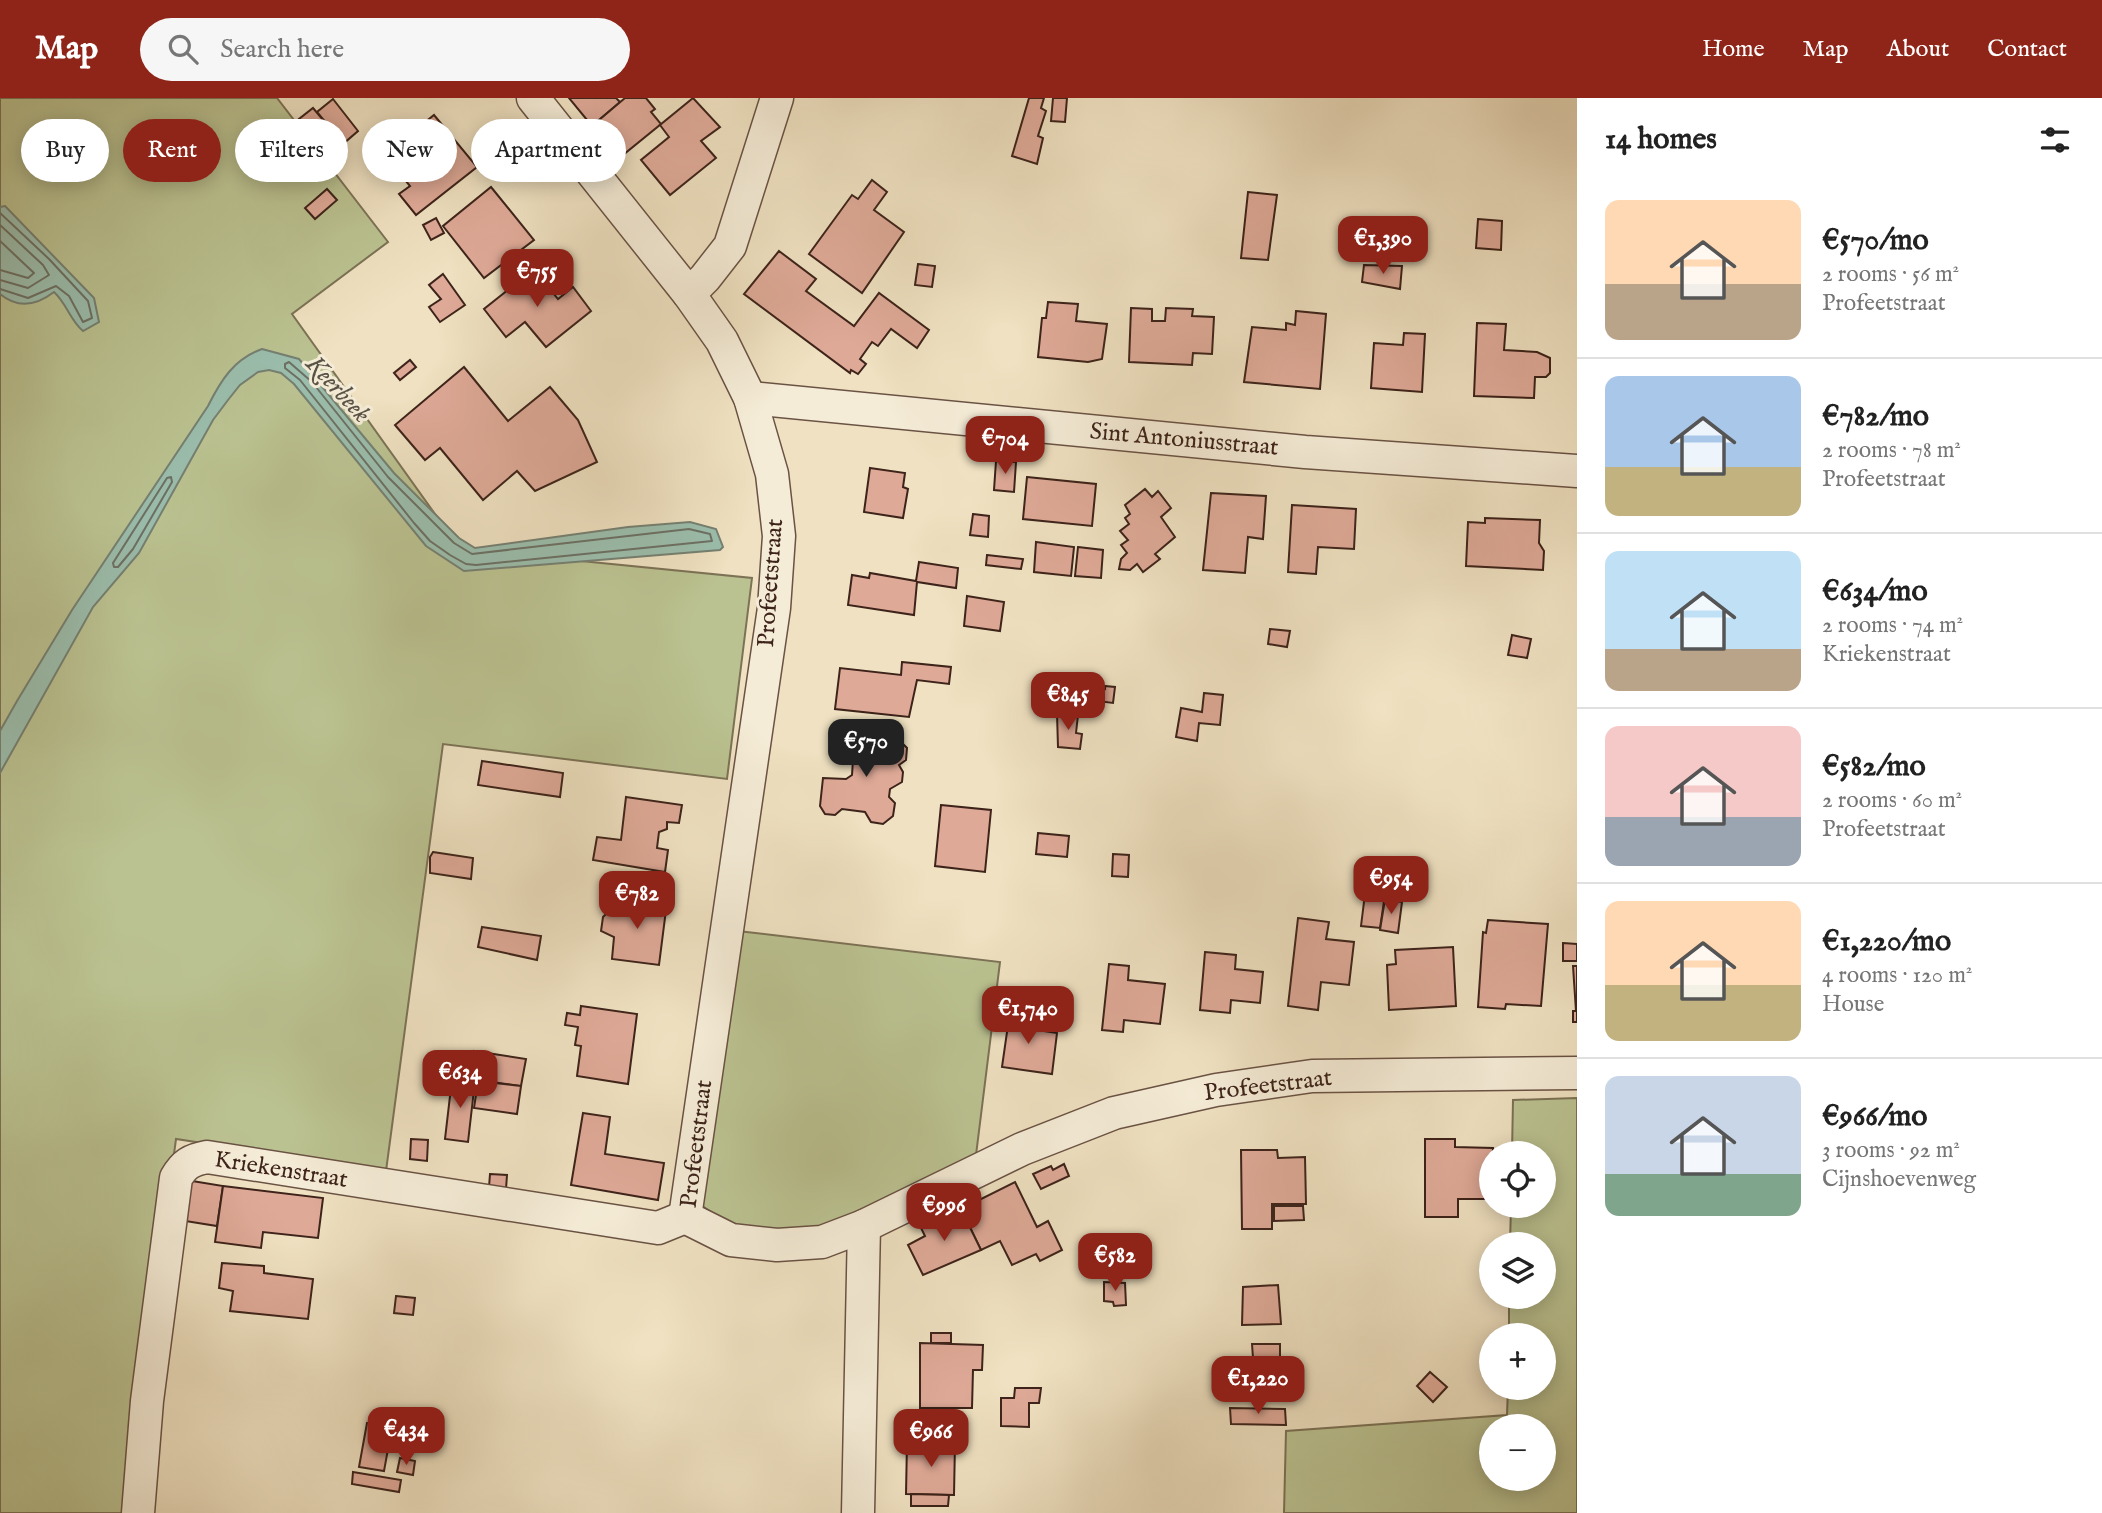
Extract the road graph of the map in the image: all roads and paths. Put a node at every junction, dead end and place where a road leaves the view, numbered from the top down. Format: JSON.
{"nodes":[{"id":1,"x":533,"y":98,"type":"edge"},
{"id":2,"x":777,"y":98,"type":"edge"},
{"id":3,"x":689,"y":294,"type":"junction"},
{"id":4,"x":750,"y":398,"type":"junction"},
{"id":5,"x":1577,"y":471,"type":"edge"},
{"id":6,"x":1577,"y":1073,"type":"edge"},
{"id":7,"x":685,"y":1217,"type":"junction"},
{"id":8,"x":864,"y":1226,"type":"junction"},
{"id":9,"x":138,"y":1513,"type":"edge"},
{"id":10,"x":858,"y":1513,"type":"edge"}],
"edges":[{"from":1,"to":3,"type":"street","name":"Profeetstraat"},
{"from":2,"to":3,"type":"street"},
{"from":3,"to":4,"type":"street","name":"Profeetstraat"},
{"from":4,"to":5,"type":"street","name":"Sint Antoniusstraat"},
{"from":4,"to":7,"type":"street","name":"Profeetstraat"},
{"from":6,"to":8,"type":"street","name":"Profeetstraat"},
{"from":7,"to":8,"type":"street","name":"Profeetstraat"},
{"from":7,"to":9,"type":"street","name":"Kriekenstraat"},
{"from":8,"to":10,"type":"street"}]}
